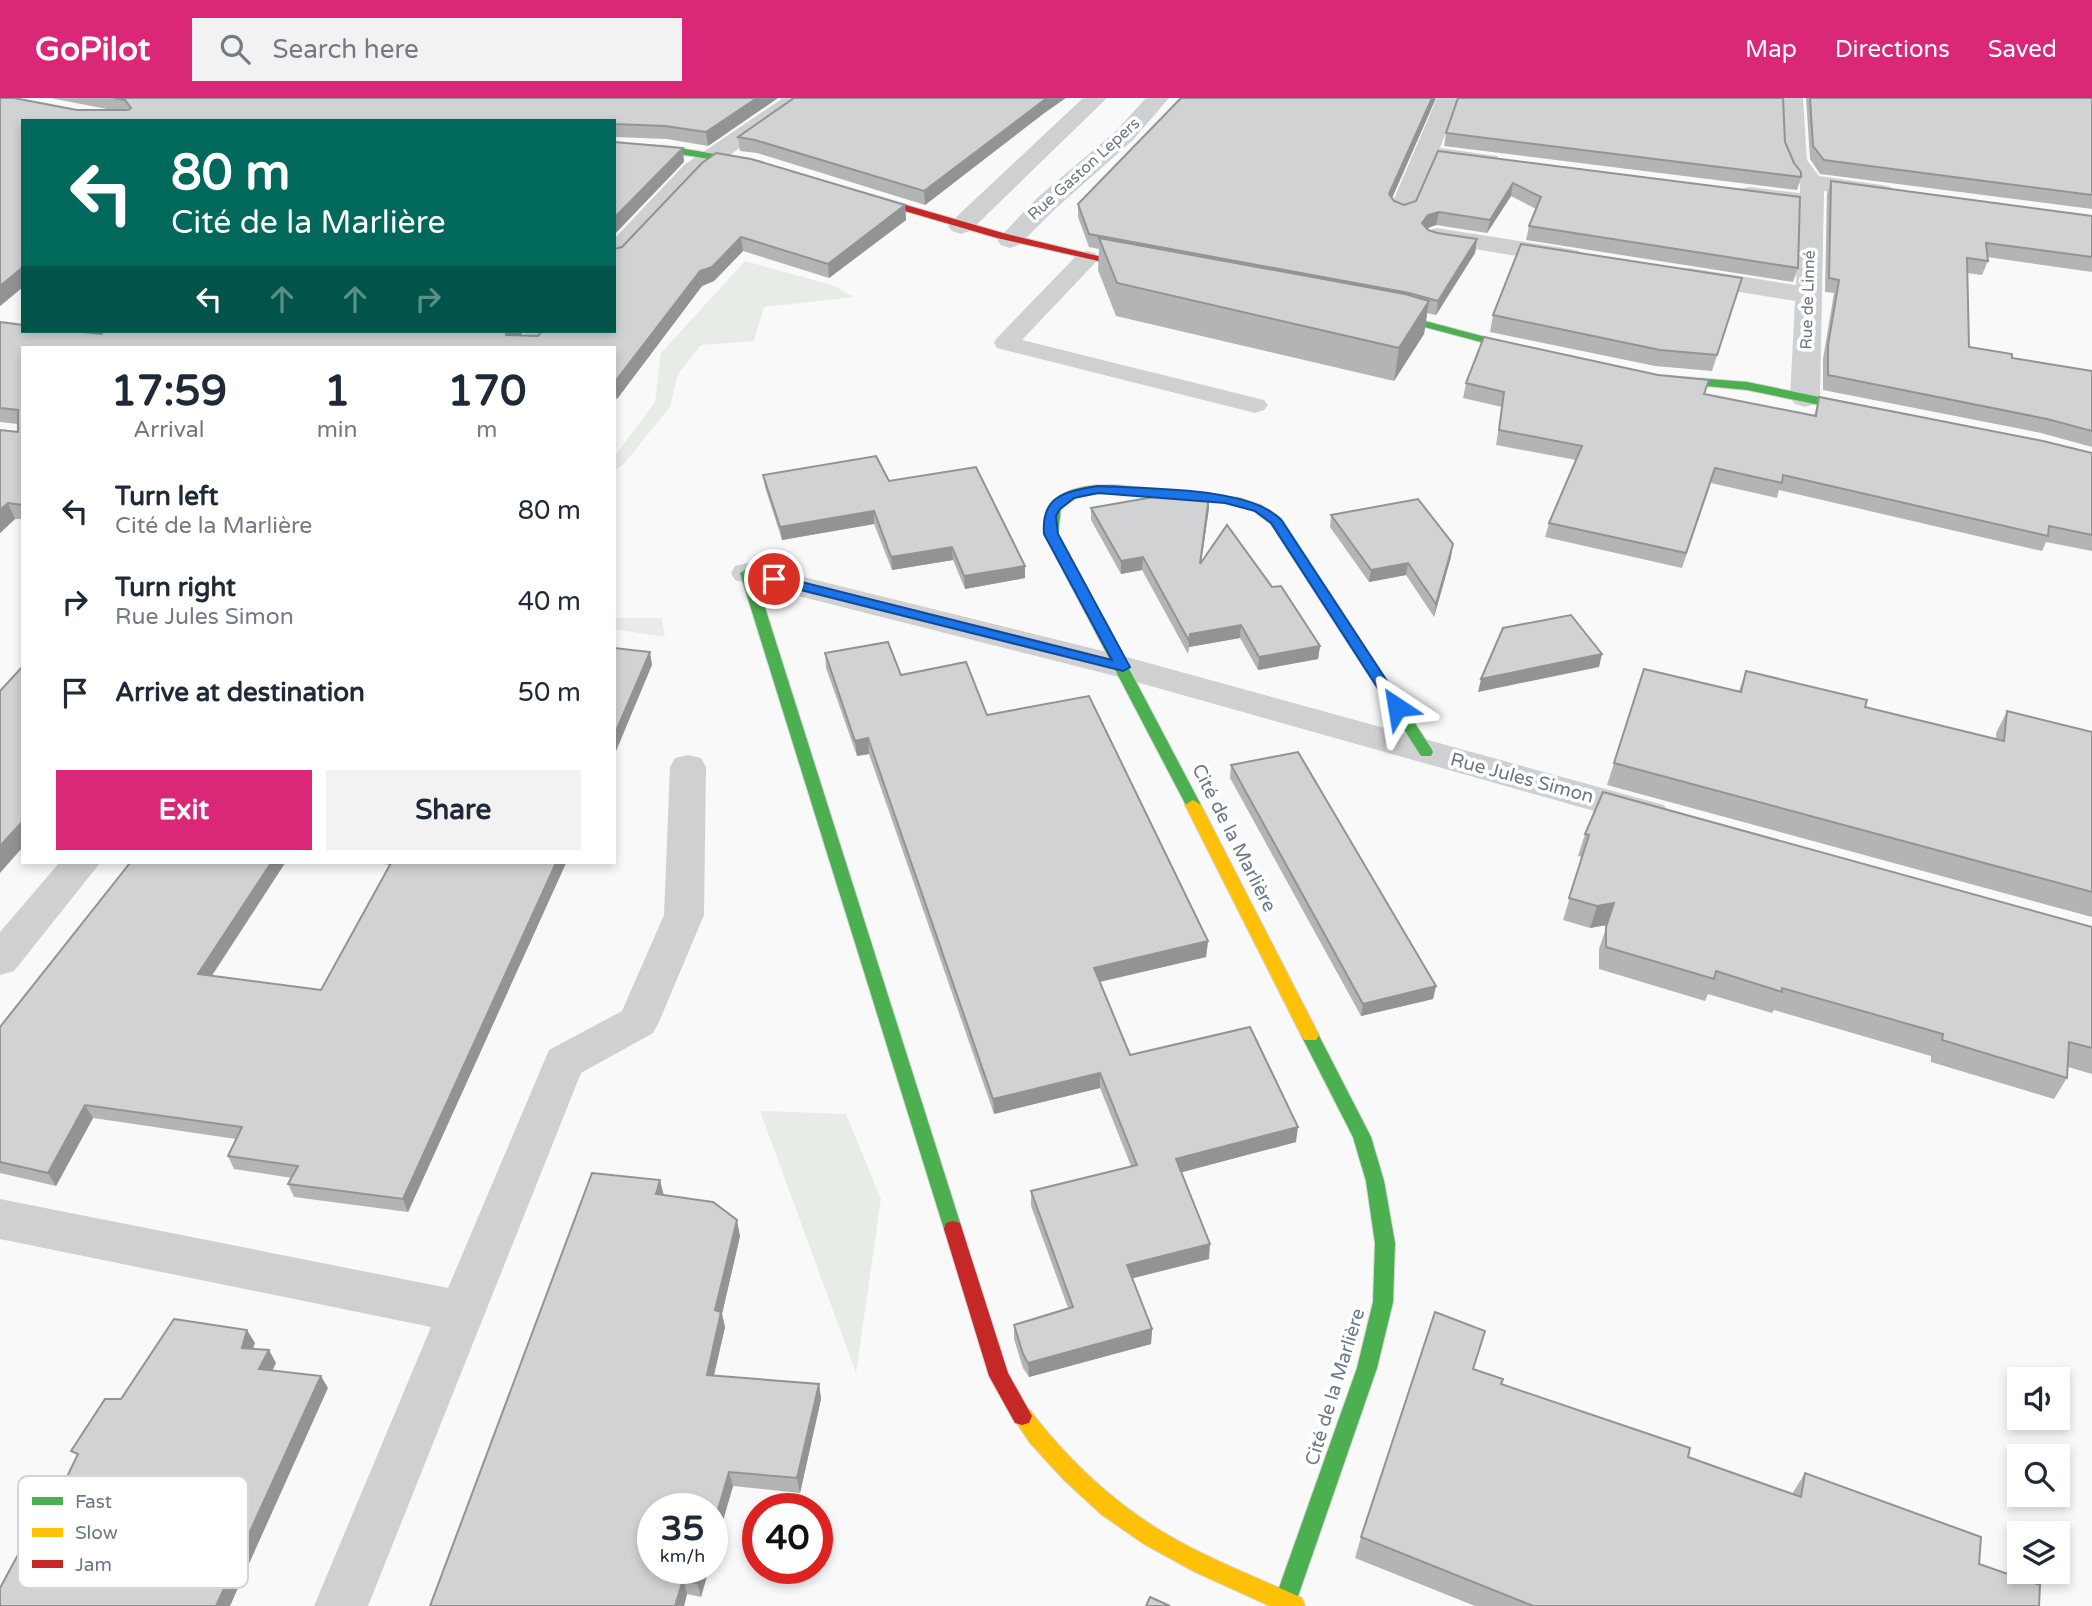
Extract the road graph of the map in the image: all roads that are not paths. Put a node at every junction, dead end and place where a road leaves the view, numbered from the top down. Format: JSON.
{"nodes":[{"id":1,"x":798,"y":98,"type":"edge"},
{"id":2,"x":1096,"y":98,"type":"edge"},
{"id":3,"x":1158,"y":98,"type":"edge"},
{"id":4,"x":1448,"y":98,"type":"edge"},
{"id":5,"x":1793,"y":98,"type":"edge"},
{"id":6,"x":616,"y":146,"type":"edge"},
{"id":7,"x":1425,"y":153,"type":"junction"},
{"id":8,"x":713,"y":156,"type":"junction"},
{"id":9,"x":1508,"y":164,"type":"edge"},
{"id":10,"x":782,"y":171,"type":"edge"},
{"id":11,"x":834,"y":187,"type":"edge"},
{"id":12,"x":1729,"y":192,"type":"edge"},
{"id":13,"x":1812,"y":192,"type":"junction"},
{"id":14,"x":1905,"y":195,"type":"edge"},
{"id":15,"x":1403,"y":208,"type":"edge"},
{"id":16,"x":961,"y":226,"type":"junction"},
{"id":17,"x":1436,"y":236,"type":"edge"},
{"id":18,"x":1010,"y":240,"type":"junction"},
{"id":19,"x":616,"y":252,"type":"edge"},
{"id":20,"x":1087,"y":258,"type":"junction"},
{"id":21,"x":1601,"y":262,"type":"edge"},
{"id":22,"x":1167,"y":272,"type":"edge"},
{"id":23,"x":1670,"y":273,"type":"edge"},
{"id":24,"x":1808,"y":295,"type":"junction"},
{"id":25,"x":1366,"y":310,"type":"edge"},
{"id":26,"x":540,"y":333,"type":"edge"},
{"id":27,"x":528,"y":346,"type":"edge"},
{"id":28,"x":1548,"y":356,"type":"edge"},
{"id":29,"x":1642,"y":376,"type":"edge"},
{"id":30,"x":1805,"y":398,"type":"junction"},
{"id":31,"x":1255,"y":405,"type":"dead end"},
{"id":32,"x":1883,"y":414,"type":"edge"},
{"id":33,"x":747,"y":573,"type":"joint"},
{"id":34,"x":1123,"y":667,"type":"junction"},
{"id":35,"x":1426,"y":751,"type":"junction"},
{"id":36,"x":688,"y":767,"type":"dead end"},
{"id":37,"x":1679,"y":821,"type":"edge"},
{"id":38,"x":80,"y":864,"type":"edge"},
{"id":39,"x":0,"y":960,"type":"edge"},
{"id":40,"x":0,"y":1219,"type":"edge"},
{"id":41,"x":462,"y":1312,"type":"junction"},
{"id":42,"x":1290,"y":1604,"type":"edge"},
{"id":43,"x":341,"y":1606,"type":"edge"}],
"edges":[{"from":1,"to":8,"type":"street"},
{"from":2,"to":16,"type":"street"},
{"from":3,"to":18,"type":"street","name":"Rue Gaston Lepers"},
{"from":4,"to":7,"type":"street"},
{"from":5,"to":13,"type":"street"},
{"from":6,"to":8,"type":"street"},
{"from":7,"to":9,"type":"street"},
{"from":7,"to":15,"type":"street"},
{"from":8,"to":10,"type":"street"},
{"from":8,"to":19,"type":"street"},
{"from":11,"to":16,"type":"street"},
{"from":12,"to":13,"type":"street"},
{"from":13,"to":14,"type":"street"},
{"from":13,"to":24,"type":"street","name":"Rue de Linné"},
{"from":16,"to":18,"type":"street"},
{"from":17,"to":21,"type":"street"},
{"from":18,"to":20,"type":"street"},
{"from":20,"to":22,"type":"street"},
{"from":20,"to":31,"type":"lane"},
{"from":23,"to":24,"type":"street"},
{"from":24,"to":30,"type":"street","name":"Rue de Linné"},
{"from":25,"to":28,"type":"street"},
{"from":26,"to":27,"type":"street"},
{"from":29,"to":30,"type":"street"},
{"from":30,"to":32,"type":"street"},
{"from":33,"to":34,"type":"street","name":"Rue Jules Simon"},
{"from":33,"to":42,"type":"street","name":"Cité de la Marlière"},
{"from":34,"to":35,"type":"street","name":"Rue Jules Simon"},
{"from":34,"to":35,"type":"street","name":"Cité de la Marlière"},
{"from":34,"to":42,"type":"street","name":"Cité de la Marlière"},
{"from":35,"to":37,"type":"street","name":"Rue Jules Simon"},
{"from":36,"to":41,"type":"street"},
{"from":38,"to":39,"type":"street"},
{"from":40,"to":41,"type":"street"},
{"from":41,"to":43,"type":"street"}]}
